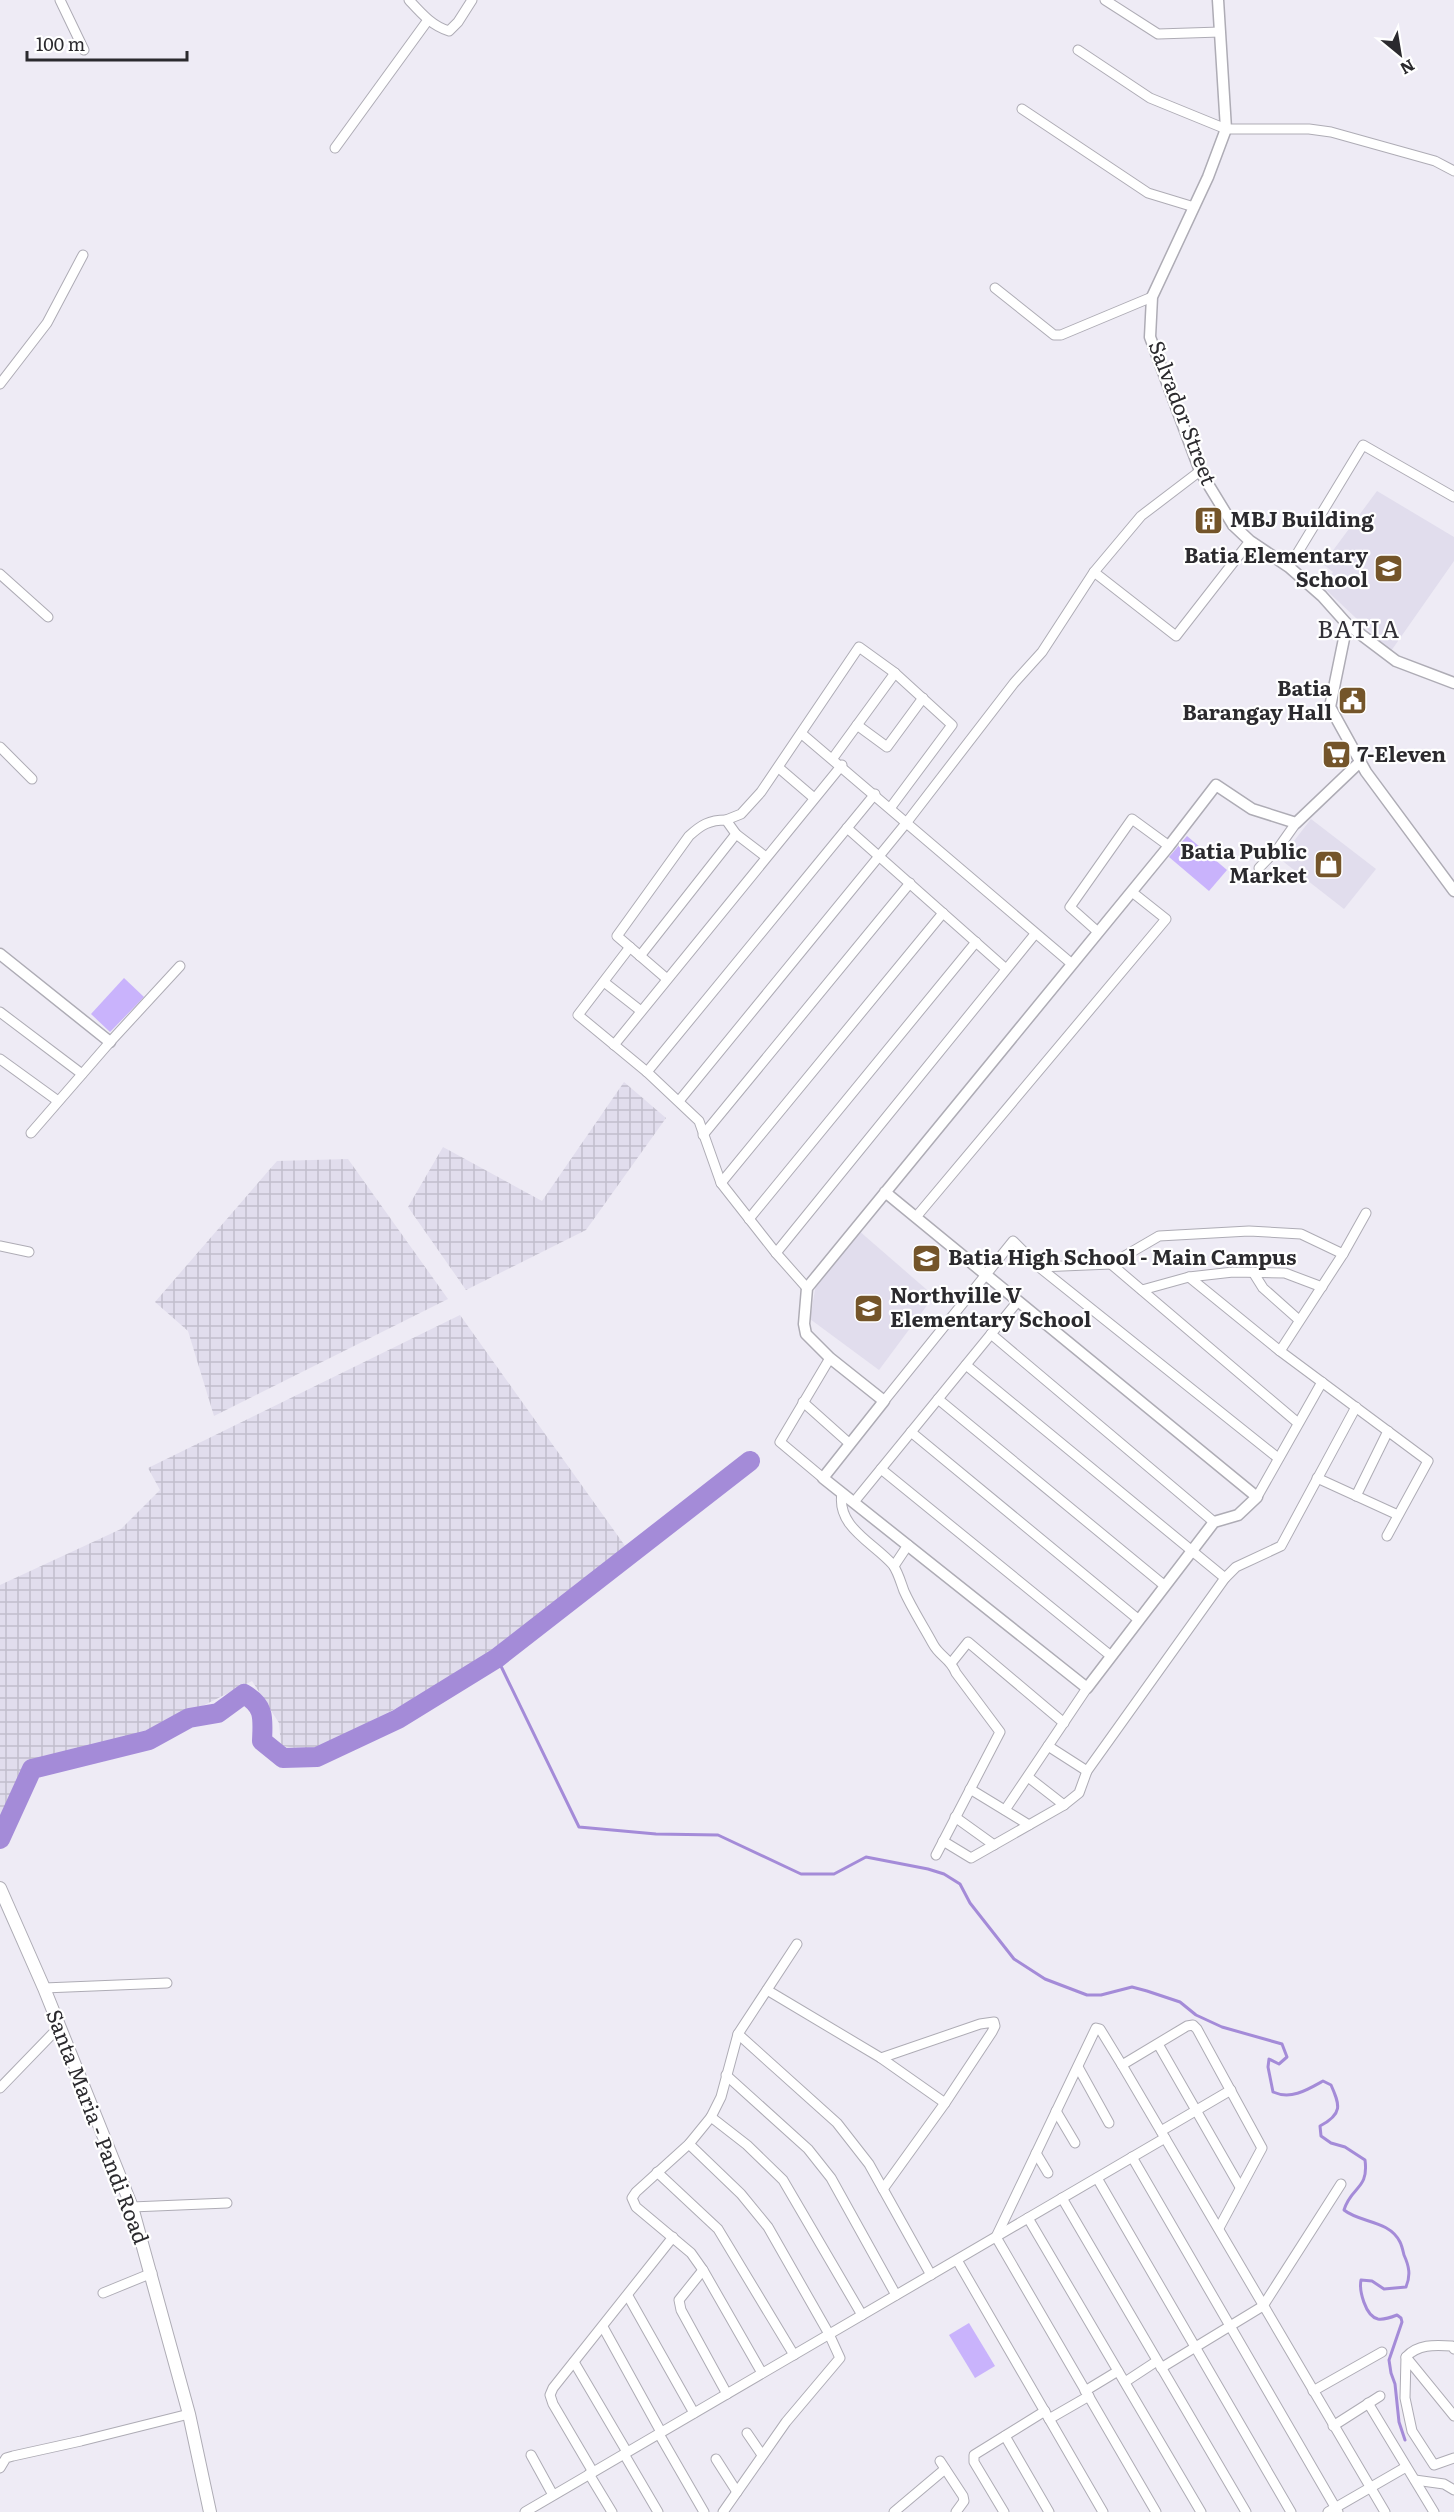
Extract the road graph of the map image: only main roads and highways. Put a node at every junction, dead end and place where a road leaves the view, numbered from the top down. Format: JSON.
{"nodes":[{"id":1,"x":0,"y":1888,"type":"edge"},
{"id":2,"x":210,"y":2512,"type":"edge"}],
"edges":[{"from":1,"to":2,"type":"main road","name":"Santa Maria - Pandi Road"}]}
